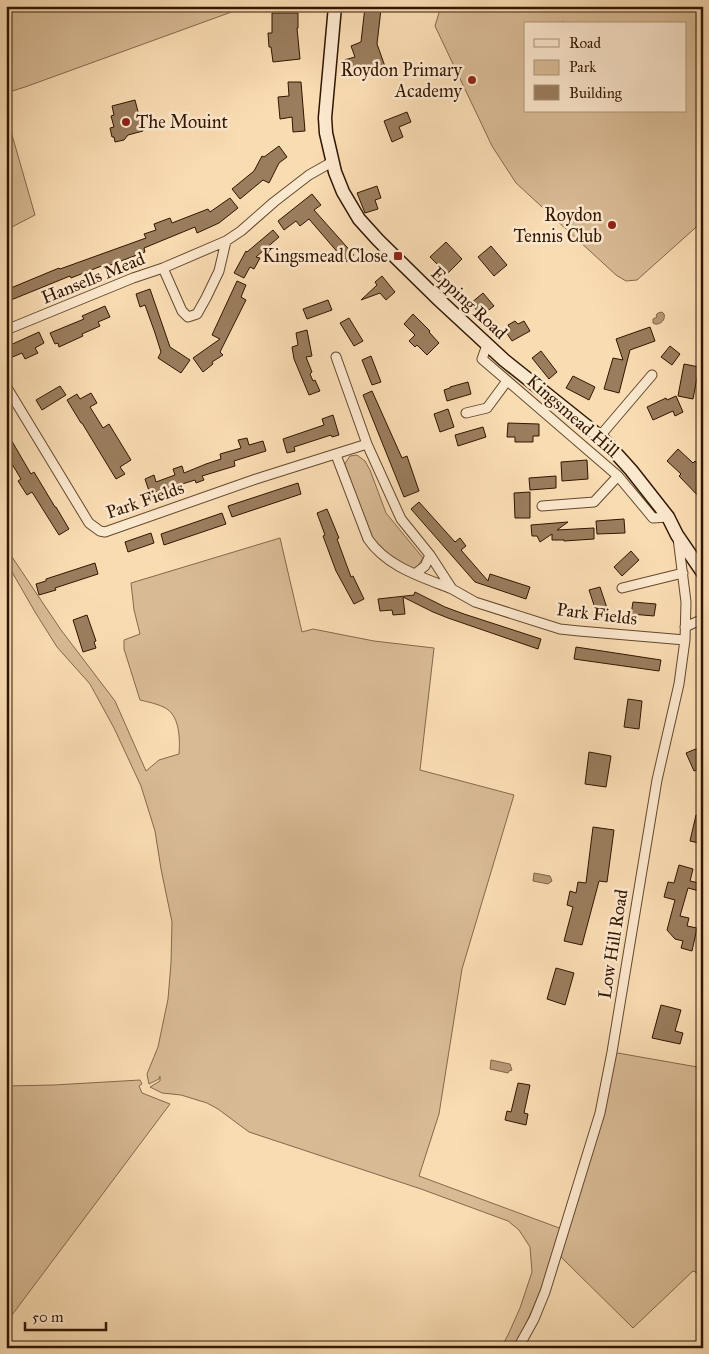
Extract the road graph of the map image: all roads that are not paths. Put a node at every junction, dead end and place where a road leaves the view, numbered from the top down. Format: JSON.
{"nodes":[{"id":1,"x":335,"y":6,"type":"edge"},
{"id":2,"x":332,"y":162,"type":"junction"},
{"id":3,"x":226,"y":241,"type":"junction"},
{"id":4,"x":163,"y":268,"type":"junction"},
{"id":5,"x":6,"y":330,"type":"edge"},
{"id":6,"x":487,"y":345,"type":"junction"},
{"id":7,"x":336,"y":356,"type":"dead end"},
{"id":8,"x":652,"y":375,"type":"dead end"},
{"id":9,"x":507,"y":381,"type":"junction"},
{"id":10,"x":6,"y":386,"type":"edge"},
{"id":11,"x":466,"y":413,"type":"dead end"},
{"id":12,"x":600,"y":436,"type":"junction"},
{"id":13,"x":367,"y":444,"type":"junction"},
{"id":14,"x":336,"y":455,"type":"junction"},
{"id":15,"x":618,"y":476,"type":"junction"},
{"id":16,"x":542,"y":506,"type":"dead end"},
{"id":17,"x":668,"y":517,"type":"junction"},
{"id":18,"x":677,"y":535,"type":"junction"},
{"id":19,"x":430,"y":555,"type":"junction"},
{"id":20,"x":683,"y":573,"type":"junction"},
{"id":21,"x":703,"y":573,"type":"edge"},
{"id":22,"x":415,"y":574,"type":"junction"},
{"id":23,"x":622,"y":588,"type":"dead end"},
{"id":24,"x":452,"y":590,"type":"junction"},
{"id":25,"x":703,"y":619,"type":"edge"},
{"id":26,"x":685,"y":627,"type":"junction"},
{"id":27,"x":685,"y":640,"type":"junction"},
{"id":28,"x":518,"y":1348,"type":"edge"}],
"edges":[{"from":1,"to":2,"type":"main road","name":"Epping Road"},
{"from":2,"to":3,"type":"street","name":"Hansells Mead"},
{"from":2,"to":6,"type":"main road","name":"Epping Road"},
{"from":3,"to":4,"type":"street","name":"Hansells Mead"},
{"from":3,"to":4,"type":"street","name":"Hansells Mead"},
{"from":4,"to":5,"type":"street","name":"Hansells Mead"},
{"from":6,"to":9,"type":"street","name":"Kingsmead Hill"},
{"from":6,"to":12,"type":"main road","name":"Epping Road"},
{"from":7,"to":13,"type":"street"},
{"from":8,"to":12,"type":"street"},
{"from":9,"to":11,"type":"street","name":"Kingsmead Hill"},
{"from":9,"to":15,"type":"street","name":"Kingsmead Hill"},
{"from":10,"to":14,"type":"street","name":"Park Fields"},
{"from":12,"to":17,"type":"main road","name":"Epping Road"},
{"from":13,"to":14,"type":"street","name":"Park Fields"},
{"from":13,"to":19,"type":"street"},
{"from":14,"to":22,"type":"street","name":"Park Fields"},
{"from":15,"to":16,"type":"street","name":"Kingsmead Hill"},
{"from":15,"to":17,"type":"street","name":"Kingsmead Hill"},
{"from":17,"to":18,"type":"main road","name":"Epping Road"},
{"from":18,"to":20,"type":"street","name":"Low Hill Road"},
{"from":18,"to":21,"type":"main road","name":"Epping Road"},
{"from":19,"to":22,"type":"street"},
{"from":19,"to":24,"type":"street"},
{"from":20,"to":23,"type":"street"},
{"from":20,"to":26,"type":"street","name":"Low Hill Road"},
{"from":22,"to":24,"type":"street","name":"Park Fields"},
{"from":24,"to":27,"type":"street","name":"Park Fields"},
{"from":25,"to":26,"type":"street"},
{"from":26,"to":27,"type":"street","name":"Low Hill Road"},
{"from":27,"to":28,"type":"street","name":"Low Hill Road"}]}
